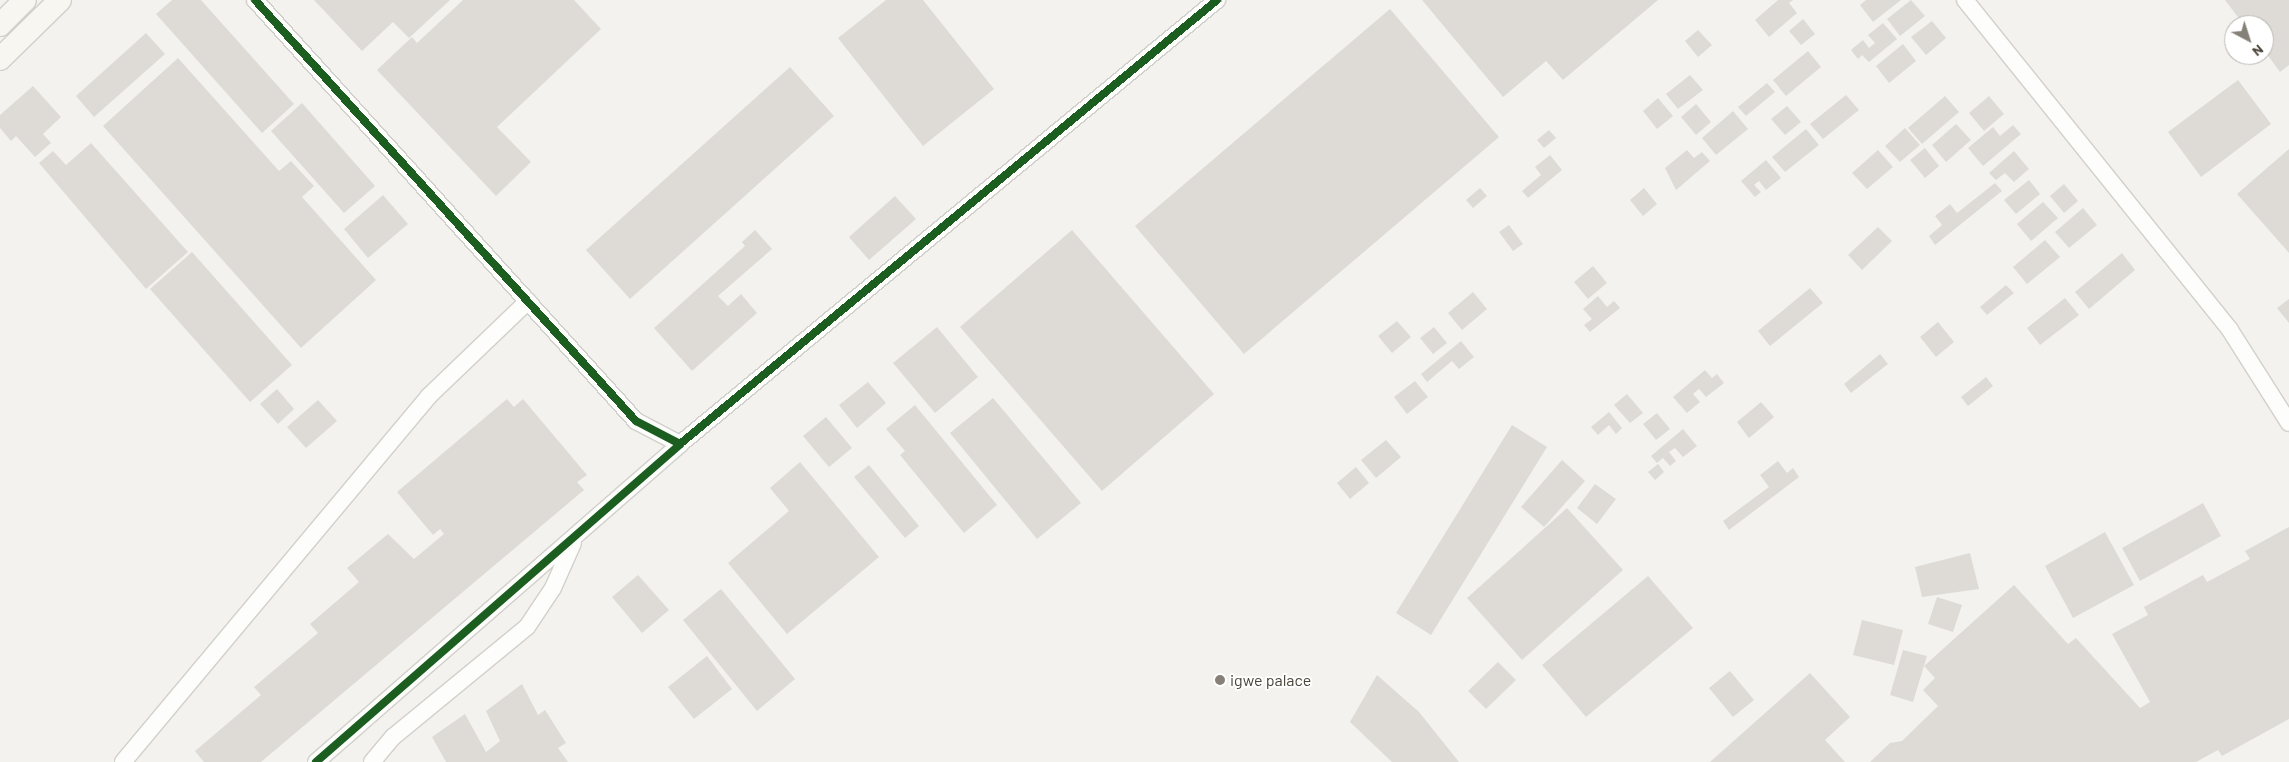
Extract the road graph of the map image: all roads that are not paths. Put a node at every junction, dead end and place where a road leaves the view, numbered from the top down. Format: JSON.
{"nodes":[{"id":1,"x":25,"y":0,"type":"edge"},
{"id":2,"x":60,"y":0,"type":"edge"},
{"id":3,"x":256,"y":0,"type":"edge"},
{"id":4,"x":1217,"y":0,"type":"edge"},
{"id":5,"x":1965,"y":0,"type":"edge"},
{"id":6,"x":0,"y":25,"type":"edge"},
{"id":7,"x":0,"y":59,"type":"edge"},
{"id":8,"x":528,"y":301,"type":"junction"},
{"id":9,"x":2289,"y":423,"type":"edge"},
{"id":10,"x":680,"y":444,"type":"junction"},
{"id":11,"x":575,"y":538,"type":"junction"},
{"id":12,"x":123,"y":762,"type":"edge"},
{"id":13,"x":316,"y":762,"type":"edge"},
{"id":14,"x":372,"y":762,"type":"edge"}],
"edges":[{"from":1,"to":6,"type":"main road"},
{"from":2,"to":7,"type":"main road"},
{"from":3,"to":8,"type":"street"},
{"from":4,"to":10,"type":"street"},
{"from":5,"to":9,"type":"street"},
{"from":8,"to":10,"type":"street"},
{"from":8,"to":12,"type":"street"},
{"from":10,"to":11,"type":"street"},
{"from":11,"to":13,"type":"street"},
{"from":11,"to":14,"type":"street"}]}
